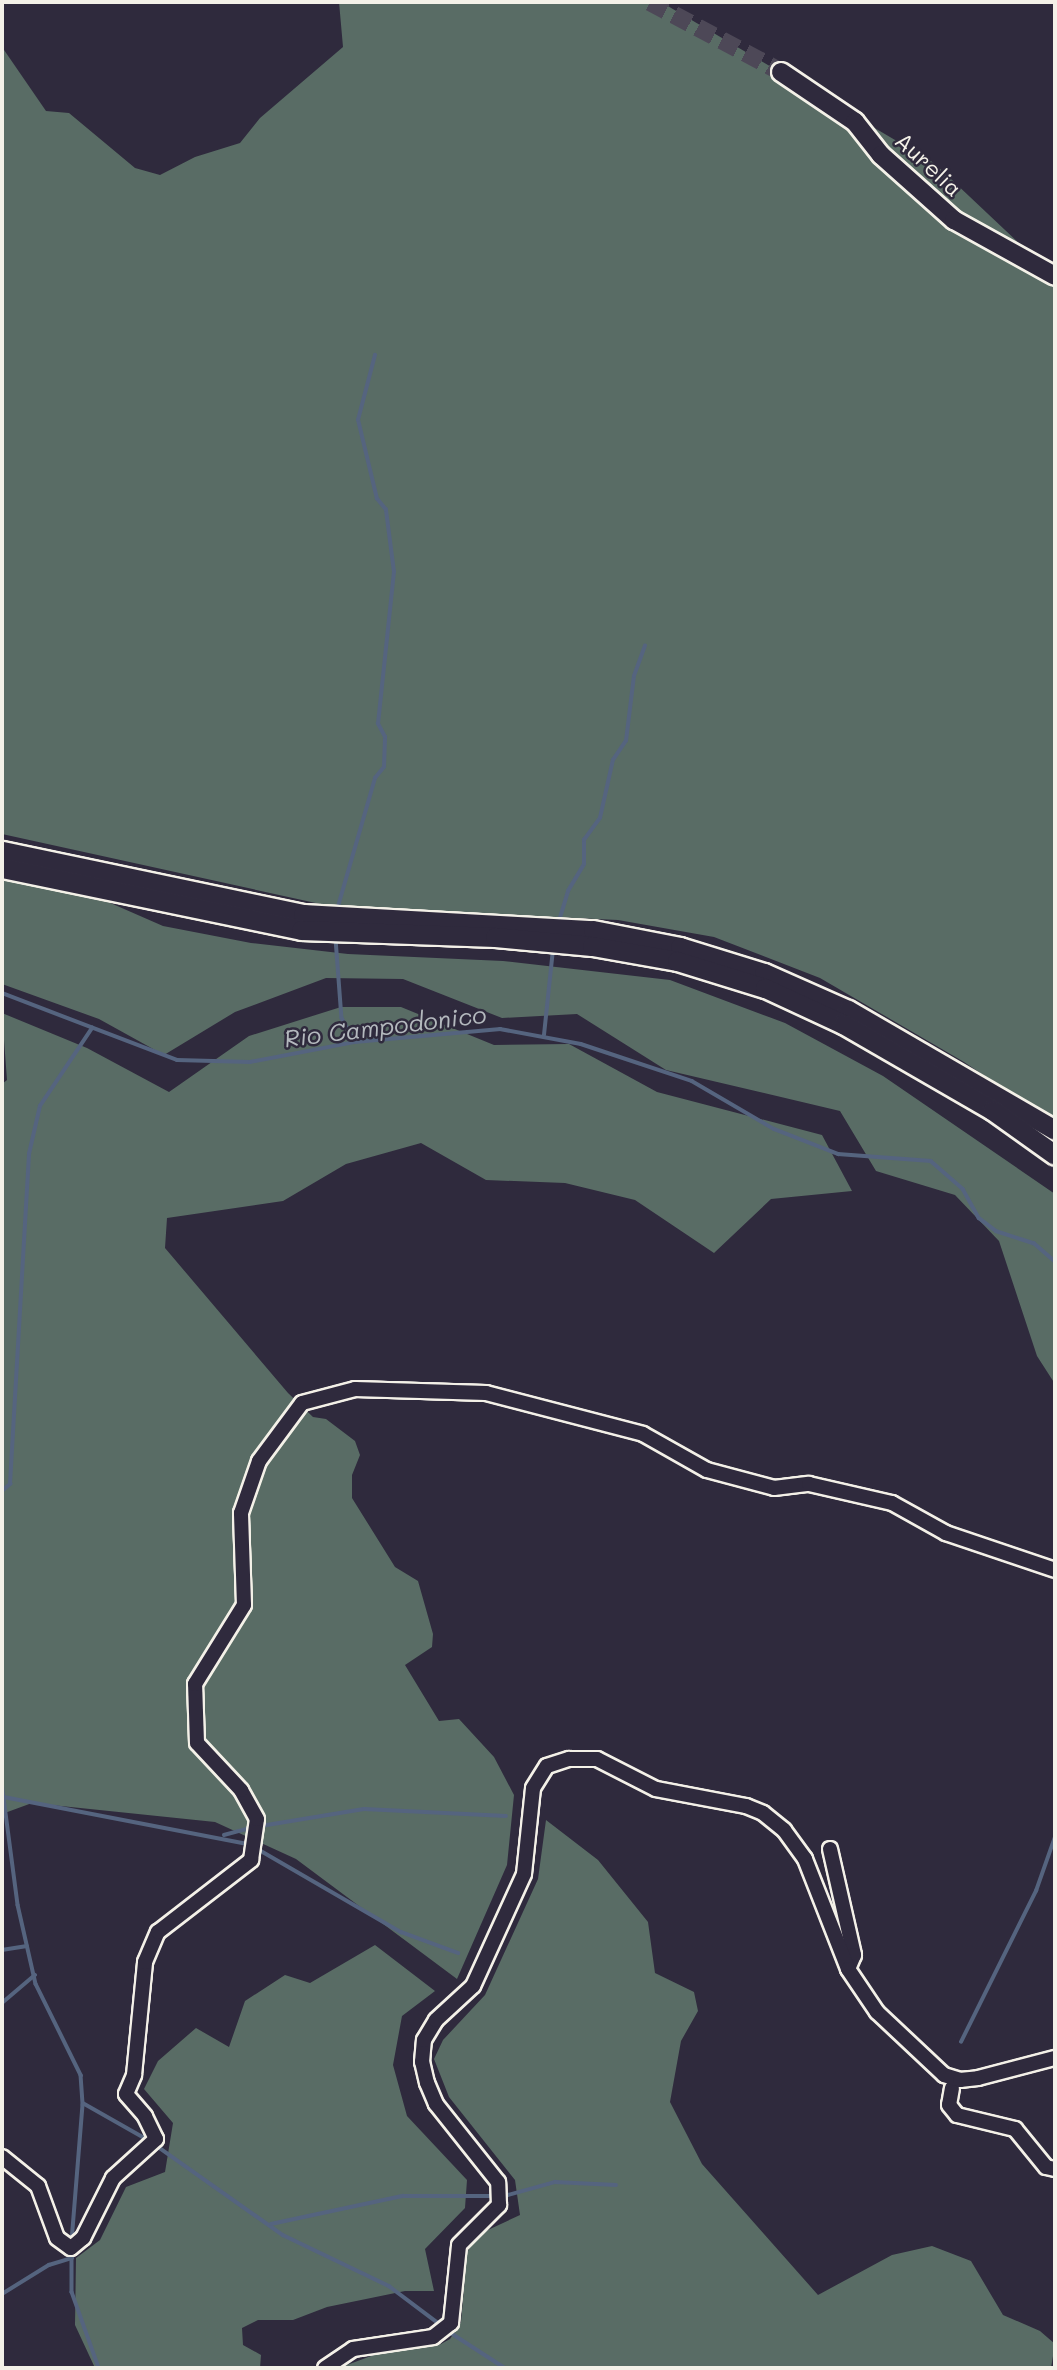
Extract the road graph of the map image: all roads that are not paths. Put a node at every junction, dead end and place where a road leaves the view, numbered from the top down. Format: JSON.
{"nodes":[{"id":1,"x":781,"y":72,"type":"tunnel mouth"},
{"id":2,"x":1055,"y":276,"type":"edge"},
{"id":3,"x":2,"y":851,"type":"edge"},
{"id":4,"x":2,"y":868,"type":"edge"},
{"id":5,"x":302,"y":922,"type":"junction"},
{"id":6,"x":996,"y":1104,"type":"junction"},
{"id":7,"x":1055,"y":1130,"type":"edge"},
{"id":8,"x":1055,"y":1155,"type":"edge"},
{"id":9,"x":1055,"y":1570,"type":"edge"},
{"id":10,"x":830,"y":1849,"type":"dead end"},
{"id":11,"x":848,"y":1969,"type":"junction"},
{"id":12,"x":1055,"y":2058,"type":"edge"},
{"id":13,"x":952,"y":2088,"type":"dead end"},
{"id":14,"x":5,"y":2159,"type":"edge"},
{"id":15,"x":1055,"y":2168,"type":"edge"},
{"id":16,"x":326,"y":2368,"type":"edge"}],
"edges":[{"from":1,"to":2,"type":"main road","name":"Aurelia"},
{"from":3,"to":5,"type":"highway"},
{"from":4,"to":5,"type":"highway"},
{"from":5,"to":6,"type":"highway"},
{"from":6,"to":7,"type":"highway"},
{"from":6,"to":8,"type":"highway"},
{"from":9,"to":14,"type":"street"},
{"from":10,"to":11,"type":"street"},
{"from":11,"to":12,"type":"street"},
{"from":11,"to":16,"type":"street"},
{"from":13,"to":15,"type":"street"}]}
